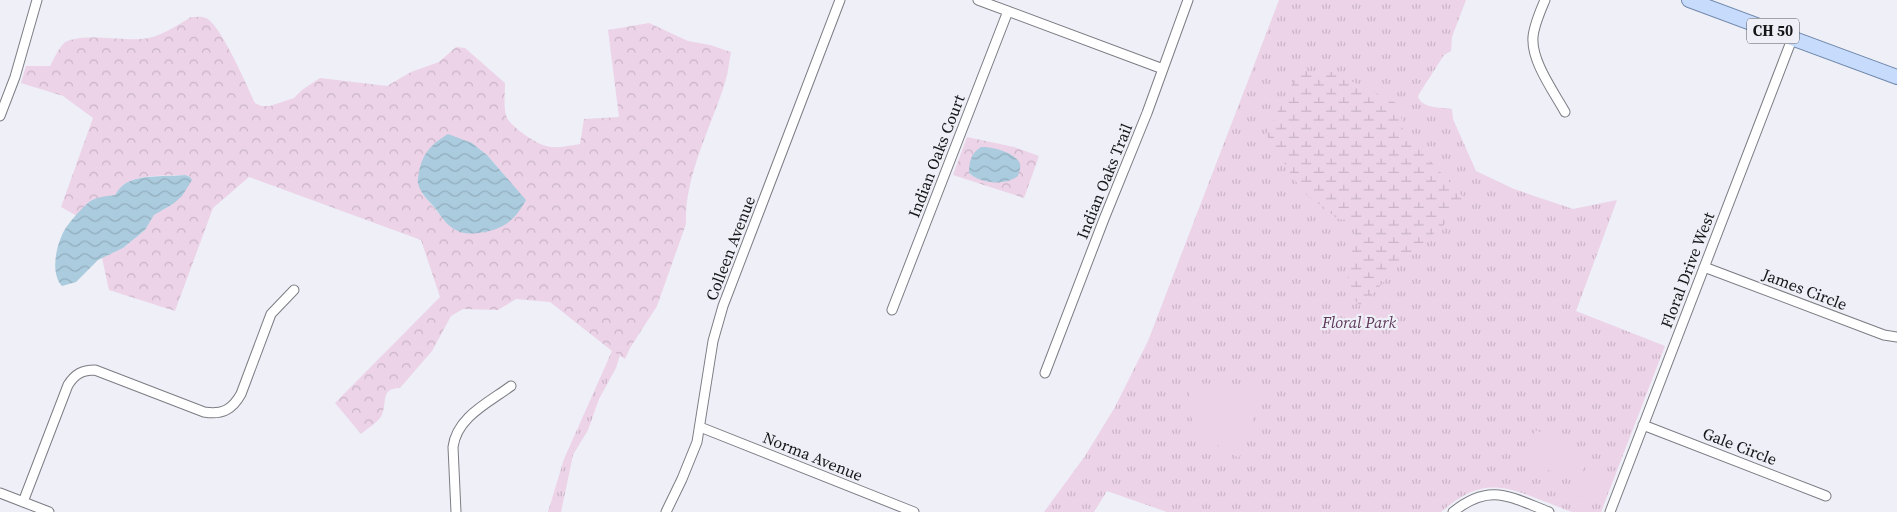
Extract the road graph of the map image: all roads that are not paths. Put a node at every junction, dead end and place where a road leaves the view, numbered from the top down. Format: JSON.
{"nodes":[{"id":1,"x":37,"y":0,"type":"edge"},
{"id":2,"x":840,"y":0,"type":"edge"},
{"id":3,"x":978,"y":0,"type":"edge"},
{"id":4,"x":1188,"y":0,"type":"edge"},
{"id":5,"x":1545,"y":0,"type":"edge"},
{"id":6,"x":1689,"y":0,"type":"edge"},
{"id":7,"x":1008,"y":11,"type":"junction"},
{"id":8,"x":1792,"y":39,"type":"junction"},
{"id":9,"x":1163,"y":69,"type":"junction"},
{"id":10,"x":1897,"y":77,"type":"edge"},
{"id":11,"x":1565,"y":112,"type":"dead end"},
{"id":12,"x":0,"y":116,"type":"edge"},
{"id":13,"x":1704,"y":267,"type":"junction"},
{"id":14,"x":294,"y":290,"type":"dead end"},
{"id":15,"x":892,"y":310,"type":"dead end"},
{"id":16,"x":1897,"y":336,"type":"edge"},
{"id":17,"x":1044,"y":373,"type":"dead end"},
{"id":18,"x":511,"y":386,"type":"dead end"},
{"id":19,"x":1643,"y":425,"type":"junction"},
{"id":20,"x":700,"y":427,"type":"junction"},
{"id":21,"x":0,"y":493,"type":"edge"},
{"id":22,"x":1826,"y":496,"type":"dead end"},
{"id":23,"x":23,"y":502,"type":"junction"},
{"id":24,"x":48,"y":512,"type":"edge"},
{"id":25,"x":456,"y":512,"type":"edge"},
{"id":26,"x":666,"y":512,"type":"edge"},
{"id":27,"x":914,"y":512,"type":"edge"},
{"id":28,"x":1453,"y":512,"type":"edge"},
{"id":29,"x":1549,"y":512,"type":"edge"},
{"id":30,"x":1610,"y":512,"type":"edge"}],
"edges":[{"from":1,"to":12,"type":"street"},
{"from":2,"to":20,"type":"street","name":"Colleen Avenue"},
{"from":3,"to":7,"type":"street"},
{"from":4,"to":9,"type":"street","name":"Indian Oaks Trail"},
{"from":5,"to":11,"type":"street"},
{"from":6,"to":8,"type":"main road","number":"CH 50"},
{"from":7,"to":9,"type":"street"},
{"from":7,"to":15,"type":"street","name":"Indian Oaks Court"},
{"from":8,"to":10,"type":"main road","number":"CH 50"},
{"from":8,"to":13,"type":"street","name":"Floral Drive West"},
{"from":9,"to":17,"type":"street","name":"Indian Oaks Trail"},
{"from":13,"to":16,"type":"street","name":"James Circle"},
{"from":13,"to":19,"type":"street","name":"Floral Drive West"},
{"from":14,"to":23,"type":"street"},
{"from":18,"to":25,"type":"street"},
{"from":19,"to":22,"type":"street","name":"Gale Circle"},
{"from":19,"to":30,"type":"street","name":"Floral Drive West"},
{"from":20,"to":26,"type":"street","name":"Colleen Avenue"},
{"from":20,"to":27,"type":"street","name":"Norma Avenue"},
{"from":21,"to":23,"type":"street"},
{"from":23,"to":24,"type":"street"},
{"from":28,"to":29,"type":"street"}]}
